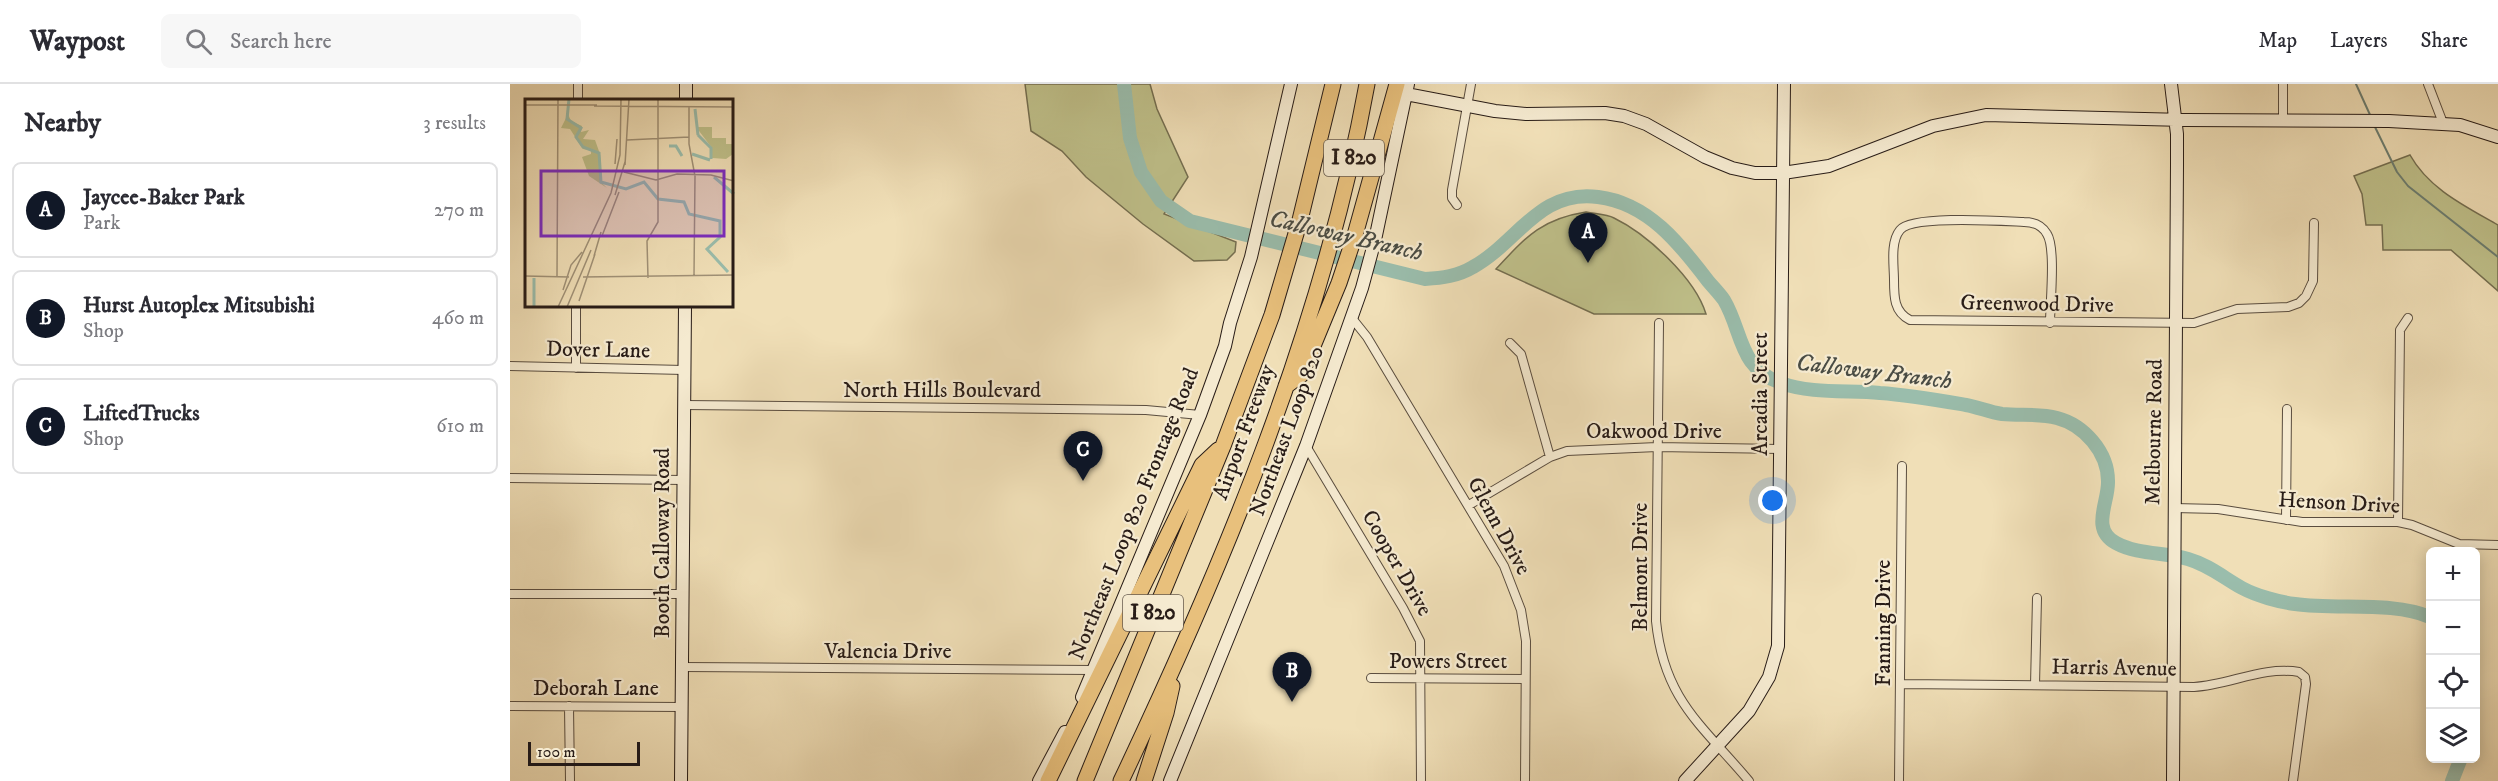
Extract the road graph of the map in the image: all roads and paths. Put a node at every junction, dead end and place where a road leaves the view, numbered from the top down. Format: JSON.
{"nodes":[{"id":1,"x":1291,"y":84,"type":"edge"},
{"id":2,"x":1333,"y":84,"type":"edge"},
{"id":3,"x":1367,"y":84,"type":"edge"},
{"id":4,"x":1471,"y":84,"type":"edge"},
{"id":5,"x":1784,"y":84,"type":"edge"},
{"id":6,"x":2171,"y":84,"type":"edge"},
{"id":7,"x":2283,"y":84,"type":"edge"},
{"id":8,"x":2428,"y":84,"type":"edge"},
{"id":9,"x":1404,"y":87,"type":"edge"},
{"id":10,"x":1467,"y":106,"type":"junction"},
{"id":11,"x":2175,"y":120,"type":"junction"},
{"id":12,"x":2283,"y":120,"type":"junction"},
{"id":13,"x":2443,"y":123,"type":"junction"},
{"id":14,"x":2498,"y":137,"type":"edge"},
{"id":15,"x":1783,"y":172,"type":"junction"},
{"id":16,"x":1457,"y":205,"type":"dead end"},
{"id":17,"x":2314,"y":223,"type":"dead end"},
{"id":18,"x":576,"y":308,"type":"edge"},
{"id":19,"x":685,"y":308,"type":"edge"},
{"id":20,"x":1351,"y":317,"type":"junction"},
{"id":21,"x":2408,"y":318,"type":"dead end"},
{"id":22,"x":1659,"y":322,"type":"dead end"},
{"id":23,"x":2050,"y":322,"type":"junction"},
{"id":24,"x":2176,"y":323,"type":"junction"},
{"id":25,"x":1510,"y":343,"type":"dead end"},
{"id":26,"x":510,"y":366,"type":"edge"},
{"id":27,"x":576,"y":368,"type":"junction"},
{"id":28,"x":684,"y":370,"type":"junction"},
{"id":29,"x":1286,"y":386,"type":"junction"},
{"id":30,"x":684,"y":405,"type":"junction"},
{"id":31,"x":2287,"y":409,"type":"dead end"},
{"id":32,"x":1200,"y":415,"type":"junction"},
{"id":33,"x":1223,"y":446,"type":"junction"},
{"id":34,"x":1306,"y":446,"type":"junction"},
{"id":35,"x":1657,"y":447,"type":"junction"},
{"id":36,"x":1781,"y":449,"type":"junction"},
{"id":37,"x":1550,"y":458,"type":"junction"},
{"id":38,"x":1902,"y":466,"type":"dead end"},
{"id":39,"x":510,"y":478,"type":"edge"},
{"id":40,"x":684,"y":480,"type":"junction"},
{"id":41,"x":1469,"y":505,"type":"junction"},
{"id":42,"x":2174,"y":508,"type":"junction"},
{"id":43,"x":2286,"y":520,"type":"junction"},
{"id":44,"x":2398,"y":522,"type":"junction"},
{"id":45,"x":2498,"y":545,"type":"edge"},
{"id":46,"x":510,"y":594,"type":"edge"},
{"id":47,"x":683,"y":594,"type":"junction"},
{"id":48,"x":2037,"y":598,"type":"dead end"},
{"id":49,"x":1178,"y":659,"type":"junction"},
{"id":50,"x":682,"y":667,"type":"junction"},
{"id":51,"x":1093,"y":670,"type":"junction"},
{"id":52,"x":1421,"y":677,"type":"junction"},
{"id":53,"x":1371,"y":678,"type":"dead end"},
{"id":54,"x":1525,"y":679,"type":"junction"},
{"id":55,"x":1901,"y":684,"type":"junction"},
{"id":56,"x":2035,"y":686,"type":"junction"},
{"id":57,"x":2174,"y":687,"type":"junction"},
{"id":58,"x":510,"y":706,"type":"edge"},
{"id":59,"x":569,"y":706,"type":"junction"},
{"id":60,"x":682,"y":707,"type":"junction"},
{"id":61,"x":1716,"y":746,"type":"junction"},
{"id":62,"x":570,"y":781,"type":"edge"},
{"id":63,"x":681,"y":781,"type":"edge"},
{"id":64,"x":1039,"y":781,"type":"edge"},
{"id":65,"x":1048,"y":781,"type":"edge"},
{"id":66,"x":1085,"y":781,"type":"edge"},
{"id":67,"x":1121,"y":781,"type":"edge"},
{"id":68,"x":1144,"y":781,"type":"edge"},
{"id":69,"x":1170,"y":781,"type":"edge"},
{"id":70,"x":1421,"y":781,"type":"edge"},
{"id":71,"x":1525,"y":781,"type":"edge"},
{"id":72,"x":1685,"y":781,"type":"edge"},
{"id":73,"x":1749,"y":781,"type":"edge"},
{"id":74,"x":1899,"y":781,"type":"edge"},
{"id":75,"x":2173,"y":781,"type":"edge"},
{"id":76,"x":2293,"y":781,"type":"edge"}],
"edges":[{"from":1,"to":32,"type":"street","name":"Northeast Loop 820 Frontage Road"},
{"from":2,"to":33,"type":"highway","name":"Airport Freeway","number":"I 820"},
{"from":3,"to":29,"type":"highway","name":"Airport Freeway","number":"I 820"},
{"from":4,"to":10,"type":"street"},
{"from":5,"to":15,"type":"street","name":"Arcadia Street"},
{"from":6,"to":11,"type":"street","name":"Melbourne Road"},
{"from":7,"to":12,"type":"street"},
{"from":8,"to":13,"type":"street"},
{"from":9,"to":10,"type":"street"},
{"from":9,"to":20,"type":"street","name":"Northeast Loop 820"},
{"from":9,"to":29,"type":"highway"},
{"from":10,"to":15,"type":"street"},
{"from":10,"to":16,"type":"street"},
{"from":11,"to":12,"type":"street"},
{"from":11,"to":15,"type":"street"},
{"from":11,"to":24,"type":"street","name":"Melbourne Road"},
{"from":12,"to":13,"type":"street"},
{"from":13,"to":14,"type":"street"},
{"from":15,"to":36,"type":"street","name":"Arcadia Street"},
{"from":17,"to":24,"type":"street","name":"Greenwood Drive"},
{"from":18,"to":27,"type":"street"},
{"from":19,"to":28,"type":"street","name":"Booth Calloway Road"},
{"from":20,"to":34,"type":"street","name":"Northeast Loop 820"},
{"from":20,"to":41,"type":"street","name":"Glenn Drive"},
{"from":21,"to":44,"type":"street"},
{"from":22,"to":35,"type":"street","name":"Belmont Drive"},
{"from":23,"to":23,"type":"street","name":"Greenwood Drive"},
{"from":23,"to":24,"type":"street","name":"Greenwood Drive"},
{"from":24,"to":42,"type":"street","name":"Melbourne Road"},
{"from":25,"to":37,"type":"street"},
{"from":26,"to":27,"type":"street","name":"Dover Lane"},
{"from":27,"to":28,"type":"street","name":"Dover Lane"},
{"from":28,"to":30,"type":"street","name":"Booth Calloway Road"},
{"from":29,"to":49,"type":"highway","name":"Airport Freeway","number":"I 820"},
{"from":30,"to":32,"type":"street","name":"North Hills Boulevard"},
{"from":30,"to":40,"type":"street","name":"Booth Calloway Road"},
{"from":31,"to":43,"type":"street"},
{"from":32,"to":51,"type":"street","name":"Northeast Loop 820 Frontage Road"},
{"from":33,"to":65,"type":"highway"},
{"from":33,"to":66,"type":"highway","name":"Airport Freeway","number":"I 820"},
{"from":34,"to":52,"type":"street","name":"Cooper Drive"},
{"from":34,"to":69,"type":"street","name":"Northeast Loop 820"},
{"from":35,"to":36,"type":"street","name":"Oakwood Drive"},
{"from":35,"to":37,"type":"street","name":"Oakwood Drive"},
{"from":35,"to":61,"type":"street","name":"Belmont Drive"},
{"from":36,"to":61,"type":"street","name":"Arcadia Street"},
{"from":37,"to":41,"type":"street","name":"Oakwood Drive"},
{"from":38,"to":55,"type":"street","name":"Fanning Drive"},
{"from":39,"to":40,"type":"street"},
{"from":40,"to":47,"type":"street","name":"Booth Calloway Road"},
{"from":41,"to":54,"type":"street","name":"Glenn Drive"},
{"from":42,"to":43,"type":"street","name":"Henson Drive"},
{"from":42,"to":57,"type":"street","name":"Melbourne Road"},
{"from":43,"to":44,"type":"street","name":"Henson Drive"},
{"from":44,"to":45,"type":"street","name":"Henson Drive"},
{"from":46,"to":47,"type":"street"},
{"from":47,"to":50,"type":"street","name":"Booth Calloway Road"},
{"from":48,"to":56,"type":"street"},
{"from":49,"to":67,"type":"highway","name":"Airport Freeway","number":"I 820"},
{"from":49,"to":68,"type":"highway"},
{"from":50,"to":51,"type":"street","name":"Valencia Drive"},
{"from":50,"to":60,"type":"street","name":"Booth Calloway Road"},
{"from":51,"to":64,"type":"street","name":"Northeast Loop 820 Frontage Road"},
{"from":52,"to":53,"type":"street","name":"Powers Street"},
{"from":52,"to":54,"type":"street","name":"Powers Street"},
{"from":52,"to":70,"type":"street","name":"Cooper Drive"},
{"from":54,"to":71,"type":"street","name":"Glenn Drive"},
{"from":55,"to":56,"type":"street","name":"Harris Avenue"},
{"from":55,"to":74,"type":"street","name":"Fanning Drive"},
{"from":56,"to":57,"type":"street","name":"Harris Avenue"},
{"from":57,"to":75,"type":"street","name":"Melbourne Road"},
{"from":57,"to":76,"type":"street","name":"Harris Avenue"},
{"from":58,"to":59,"type":"street","name":"Deborah Lane"},
{"from":59,"to":60,"type":"street","name":"Deborah Lane"},
{"from":59,"to":62,"type":"street"},
{"from":60,"to":63,"type":"street","name":"Booth Calloway Road"},
{"from":61,"to":72,"type":"street","name":"Arcadia Street"},
{"from":61,"to":73,"type":"street","name":"Belmont Drive"}]}
